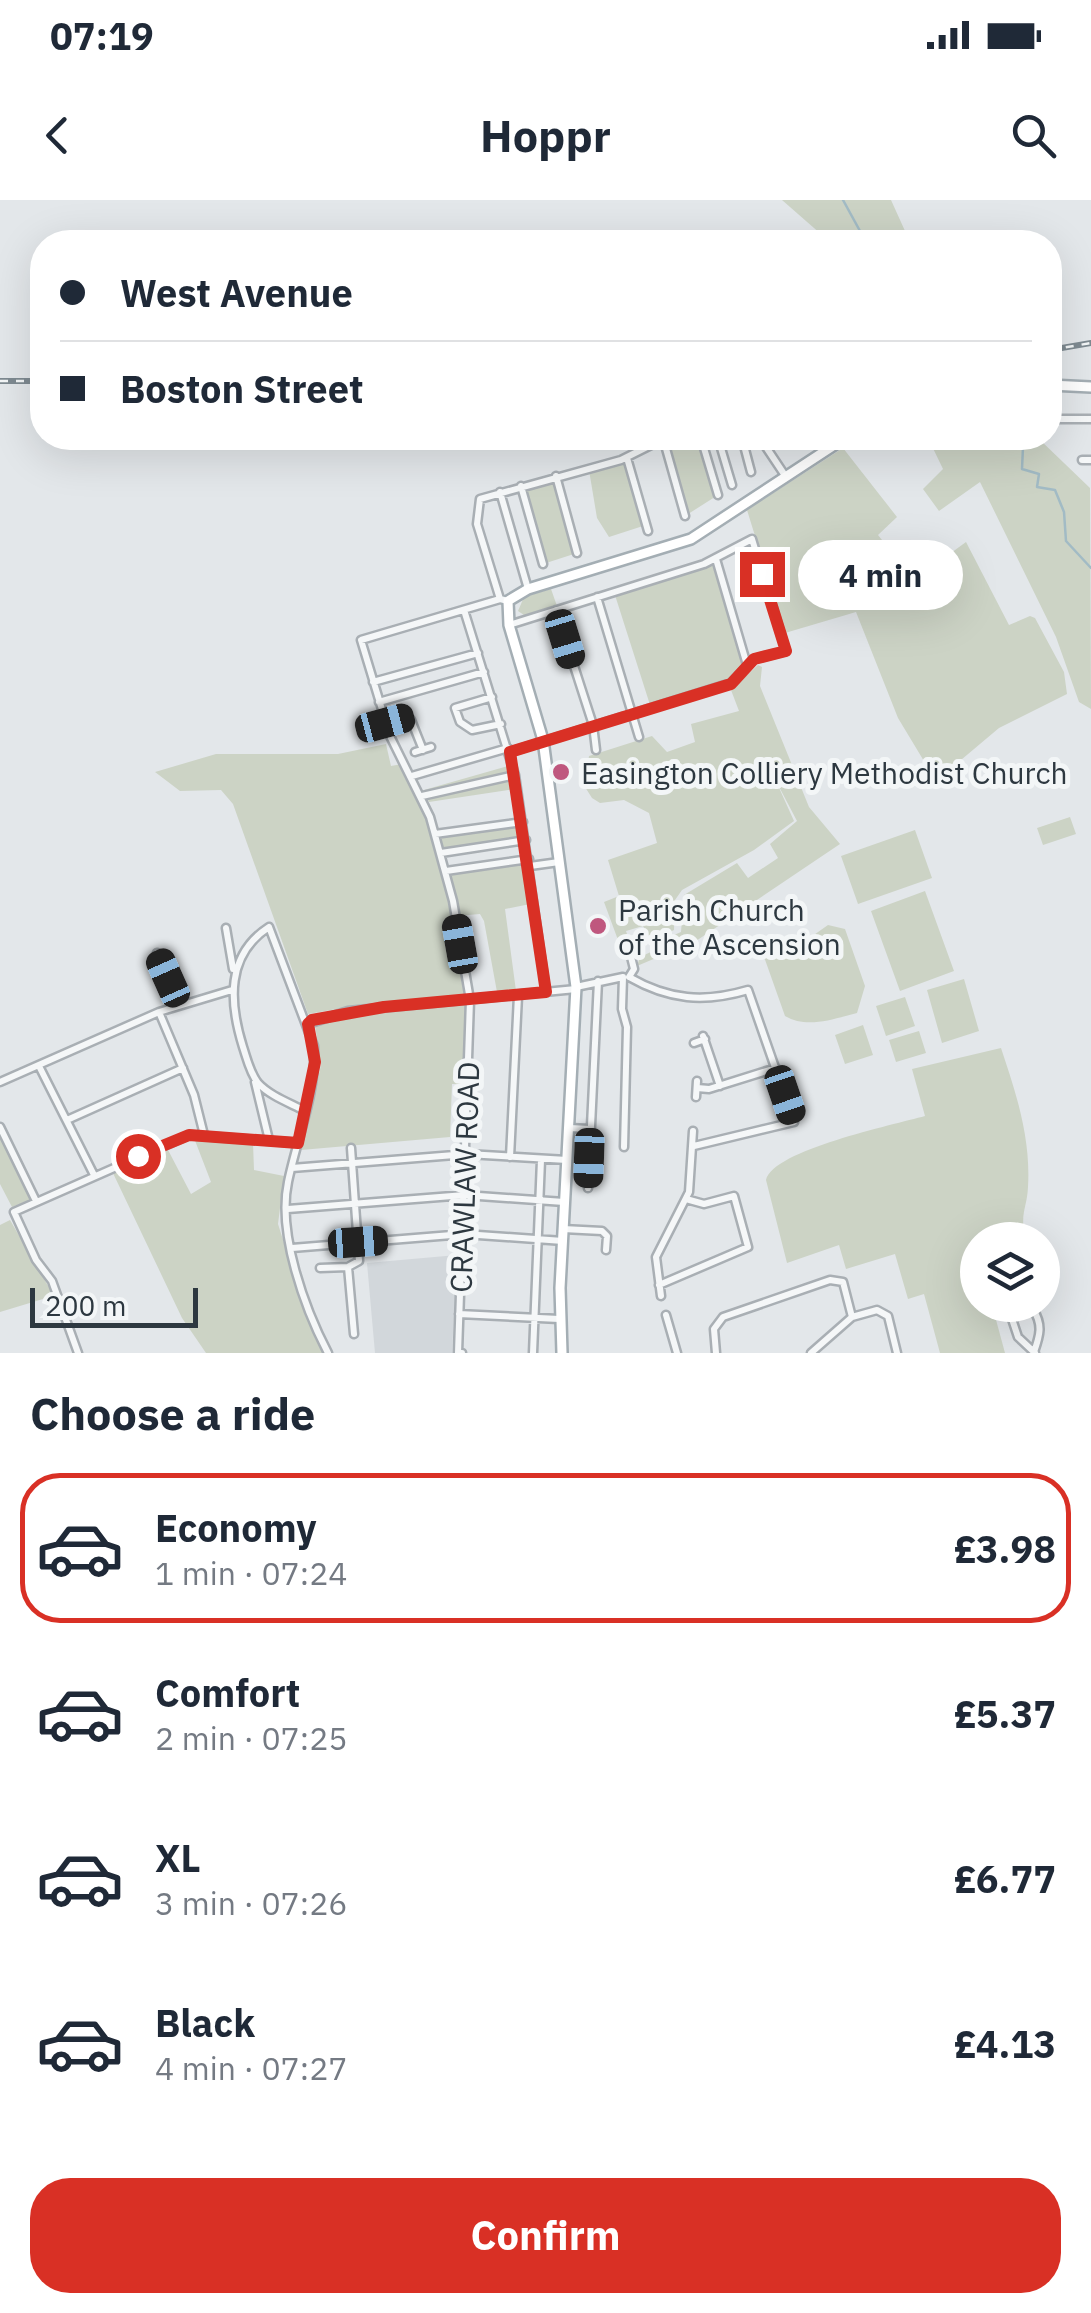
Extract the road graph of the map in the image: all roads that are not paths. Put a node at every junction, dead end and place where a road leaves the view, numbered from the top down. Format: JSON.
{"nodes":[{"id":1,"x":1062,"y":386,"type":"edge"},
{"id":2,"x":1091,"y":387,"type":"edge"},
{"id":3,"x":1062,"y":420,"type":"edge"},
{"id":4,"x":1091,"y":420,"type":"edge"},
{"id":5,"x":642,"y":450,"type":"edge"},
{"id":6,"x":667,"y":450,"type":"edge"},
{"id":7,"x":705,"y":450,"type":"edge"},
{"id":8,"x":722,"y":450,"type":"edge"},
{"id":9,"x":745,"y":450,"type":"edge"},
{"id":10,"x":768,"y":450,"type":"edge"},
{"id":11,"x":826,"y":450,"type":"edge"},
{"id":12,"x":627,"y":458,"type":"junction"},
{"id":13,"x":751,"y":472,"type":"dead end"},
{"id":14,"x":556,"y":476,"type":"junction"},
{"id":15,"x":786,"y":476,"type":"junction"},
{"id":16,"x":521,"y":486,"type":"junction"},
{"id":17,"x":732,"y":486,"type":"dead end"},
{"id":18,"x":500,"y":492,"type":"junction"},
{"id":19,"x":718,"y":495,"type":"dead end"},
{"id":20,"x":686,"y":516,"type":"dead end"},
{"id":21,"x":648,"y":531,"type":"dead end"},
{"id":22,"x":577,"y":553,"type":"dead end"},
{"id":23,"x":716,"y":559,"type":"junction"},
{"id":24,"x":543,"y":564,"type":"dead end"},
{"id":25,"x":528,"y":590,"type":"junction"},
{"id":26,"x":597,"y":598,"type":"junction"},
{"id":27,"x":504,"y":600,"type":"junction"},
{"id":28,"x":464,"y":610,"type":"junction"},
{"id":29,"x":556,"y":610,"type":"junction"},
{"id":30,"x":509,"y":625,"type":"junction"},
{"id":31,"x":478,"y":653,"type":"junction"},
{"id":32,"x":748,"y":666,"type":"junction"},
{"id":33,"x":484,"y":672,"type":"junction"},
{"id":34,"x":374,"y":682,"type":"junction"},
{"id":35,"x":492,"y":698,"type":"junction"},
{"id":36,"x":379,"y":702,"type":"junction"},
{"id":37,"x":454,"y":708,"type":"junction"},
{"id":38,"x":445,"y":710,"type":"dead end"},
{"id":39,"x":634,"y":713,"type":"junction"},
{"id":40,"x":385,"y":723,"type":"junction"},
{"id":41,"x":500,"y":724,"type":"junction"},
{"id":42,"x":593,"y":725,"type":"junction"},
{"id":43,"x":639,"y":736,"type":"dead end"},
{"id":44,"x":543,"y":740,"type":"junction"},
{"id":45,"x":423,"y":750,"type":"dead end"},
{"id":46,"x":509,"y":750,"type":"junction"},
{"id":47,"x":596,"y":750,"type":"dead end"},
{"id":48,"x":515,"y":775,"type":"junction"},
{"id":49,"x":412,"y":776,"type":"junction"},
{"id":50,"x":422,"y":796,"type":"junction"},
{"id":51,"x":523,"y":822,"type":"junction"},
{"id":52,"x":435,"y":834,"type":"junction"},
{"id":53,"x":526,"y":840,"type":"junction"},
{"id":54,"x":441,"y":853,"type":"junction"},
{"id":55,"x":529,"y":862,"type":"junction"},
{"id":56,"x":559,"y":862,"type":"junction"},
{"id":57,"x":446,"y":871,"type":"junction"},
{"id":58,"x":226,"y":928,"type":"dead end"},
{"id":59,"x":635,"y":943,"type":"dead end"},
{"id":60,"x":157,"y":953,"type":"dead end"},
{"id":61,"x":234,"y":975,"type":"junction"},
{"id":62,"x":626,"y":977,"type":"junction"},
{"id":63,"x":598,"y":981,"type":"junction"},
{"id":64,"x":576,"y":988,"type":"junction"},
{"id":65,"x":232,"y":990,"type":"junction"},
{"id":66,"x":546,"y":992,"type":"junction"},
{"id":67,"x":518,"y":996,"type":"junction"},
{"id":68,"x":470,"y":1000,"type":"junction"},
{"id":69,"x":180,"y":1004,"type":"junction"},
{"id":70,"x":159,"y":1012,"type":"junction"},
{"id":71,"x":308,"y":1024,"type":"junction"},
{"id":72,"x":694,"y":1043,"type":"dead end"},
{"id":73,"x":39,"y":1066,"type":"junction"},
{"id":74,"x":183,"y":1068,"type":"junction"},
{"id":75,"x":776,"y":1068,"type":"junction"},
{"id":76,"x":253,"y":1076,"type":"junction"},
{"id":77,"x":0,"y":1082,"type":"edge"},
{"id":78,"x":720,"y":1086,"type":"junction"},
{"id":79,"x":697,"y":1089,"type":"dead end"},
{"id":80,"x":306,"y":1111,"type":"junction"},
{"id":81,"x":67,"y":1120,"type":"junction"},
{"id":82,"x":0,"y":1127,"type":"edge"},
{"id":83,"x":569,"y":1128,"type":"junction"},
{"id":84,"x":590,"y":1129,"type":"junction"},
{"id":85,"x":693,"y":1131,"type":"dead end"},
{"id":86,"x":204,"y":1135,"type":"junction"},
{"id":87,"x":269,"y":1140,"type":"junction"},
{"id":88,"x":298,"y":1143,"type":"junction"},
{"id":89,"x":694,"y":1146,"type":"junction"},
{"id":90,"x":624,"y":1147,"type":"dead end"},
{"id":91,"x":351,"y":1148,"type":"dead end"},
{"id":92,"x":467,"y":1154,"type":"junction"},
{"id":93,"x":510,"y":1157,"type":"junction"},
{"id":94,"x":541,"y":1159,"type":"junction"},
{"id":95,"x":567,"y":1160,"type":"junction"},
{"id":96,"x":352,"y":1164,"type":"junction"},
{"id":97,"x":292,"y":1168,"type":"junction"},
{"id":98,"x":94,"y":1175,"type":"junction"},
{"id":99,"x":588,"y":1188,"type":"dead end"},
{"id":100,"x":466,"y":1195,"type":"junction"},
{"id":101,"x":686,"y":1199,"type":"junction"},
{"id":102,"x":539,"y":1200,"type":"junction"},
{"id":103,"x":36,"y":1201,"type":"junction"},
{"id":104,"x":565,"y":1202,"type":"junction"},
{"id":105,"x":355,"y":1203,"type":"junction"},
{"id":106,"x":288,"y":1209,"type":"junction"},
{"id":107,"x":564,"y":1228,"type":"junction"},
{"id":108,"x":464,"y":1234,"type":"junction"},
{"id":109,"x":537,"y":1239,"type":"junction"},
{"id":110,"x":563,"y":1241,"type":"junction"},
{"id":111,"x":358,"y":1242,"type":"junction"},
{"id":112,"x":292,"y":1248,"type":"junction"},
{"id":113,"x":606,"y":1250,"type":"dead end"},
{"id":114,"x":348,"y":1267,"type":"junction"},
{"id":115,"x":320,"y":1268,"type":"dead end"},
{"id":116,"x":658,"y":1285,"type":"junction"},
{"id":117,"x":661,"y":1296,"type":"dead end"},
{"id":118,"x":460,"y":1314,"type":"junction"},
{"id":119,"x":666,"y":1314,"type":"dead end"},
{"id":120,"x":852,"y":1317,"type":"junction"},
{"id":121,"x":533,"y":1318,"type":"junction"},
{"id":122,"x":559,"y":1320,"type":"junction"},
{"id":123,"x":354,"y":1334,"type":"dead end"},
{"id":124,"x":815,"y":1351,"type":"edge"},
{"id":125,"x":1034,"y":1352,"type":"edge"},
{"id":126,"x":78,"y":1353,"type":"edge"},
{"id":127,"x":328,"y":1353,"type":"edge"},
{"id":128,"x":460,"y":1353,"type":"edge"},
{"id":129,"x":534,"y":1353,"type":"edge"},
{"id":130,"x":562,"y":1353,"type":"edge"},
{"id":131,"x":677,"y":1353,"type":"edge"},
{"id":132,"x":716,"y":1353,"type":"edge"},
{"id":133,"x":897,"y":1353,"type":"edge"}],
"edges":[{"from":1,"to":2,"type":"main road"},
{"from":3,"to":4,"type":"street"},
{"from":5,"to":12,"type":"street"},
{"from":6,"to":20,"type":"street"},
{"from":7,"to":19,"type":"street"},
{"from":8,"to":17,"type":"street"},
{"from":9,"to":13,"type":"street"},
{"from":10,"to":15,"type":"street"},
{"from":11,"to":15,"type":"main road"},
{"from":12,"to":14,"type":"street"},
{"from":12,"to":21,"type":"street"},
{"from":14,"to":16,"type":"street"},
{"from":14,"to":22,"type":"street"},
{"from":15,"to":25,"type":"main road"},
{"from":16,"to":18,"type":"street"},
{"from":16,"to":24,"type":"street"},
{"from":18,"to":25,"type":"street"},
{"from":18,"to":27,"type":"street"},
{"from":23,"to":26,"type":"street"},
{"from":23,"to":32,"type":"street"},
{"from":23,"to":32,"type":"street"},
{"from":25,"to":27,"type":"main road"},
{"from":26,"to":29,"type":"street"},
{"from":26,"to":39,"type":"street"},
{"from":27,"to":28,"type":"street"},
{"from":27,"to":30,"type":"main road"},
{"from":28,"to":31,"type":"street"},
{"from":28,"to":34,"type":"street","name":"CRAWLAW ROAD"},
{"from":29,"to":30,"type":"street"},
{"from":29,"to":42,"type":"street"},
{"from":30,"to":44,"type":"main road"},
{"from":31,"to":33,"type":"street"},
{"from":31,"to":34,"type":"street"},
{"from":32,"to":39,"type":"street"},
{"from":33,"to":35,"type":"street"},
{"from":33,"to":36,"type":"street"},
{"from":34,"to":36,"type":"street","name":"CRAWLAW ROAD"},
{"from":35,"to":37,"type":"street"},
{"from":35,"to":41,"type":"street"},
{"from":36,"to":40,"type":"street","name":"CRAWLAW ROAD"},
{"from":37,"to":38,"type":"street"},
{"from":37,"to":41,"type":"street"},
{"from":39,"to":42,"type":"street"},
{"from":39,"to":43,"type":"street"},
{"from":40,"to":45,"type":"street"},
{"from":40,"to":49,"type":"street","name":"CRAWLAW ROAD"},
{"from":41,"to":46,"type":"street"},
{"from":42,"to":44,"type":"street"},
{"from":42,"to":47,"type":"street"},
{"from":44,"to":46,"type":"street"},
{"from":44,"to":56,"type":"main road"},
{"from":46,"to":48,"type":"street"},
{"from":46,"to":49,"type":"street"},
{"from":48,"to":50,"type":"street"},
{"from":48,"to":51,"type":"street"},
{"from":49,"to":50,"type":"street","name":"CRAWLAW ROAD"},
{"from":50,"to":52,"type":"street","name":"CRAWLAW ROAD"},
{"from":51,"to":52,"type":"street"},
{"from":51,"to":53,"type":"street"},
{"from":52,"to":54,"type":"street","name":"CRAWLAW ROAD"},
{"from":53,"to":54,"type":"street"},
{"from":53,"to":55,"type":"street"},
{"from":54,"to":57,"type":"street","name":"CRAWLAW ROAD"},
{"from":55,"to":56,"type":"street"},
{"from":55,"to":57,"type":"street"},
{"from":55,"to":66,"type":"street"},
{"from":56,"to":64,"type":"main road"},
{"from":57,"to":68,"type":"street","name":"CRAWLAW ROAD"},
{"from":58,"to":61,"type":"street"},
{"from":59,"to":62,"type":"street"},
{"from":60,"to":69,"type":"street"},
{"from":61,"to":65,"type":"street"},
{"from":61,"to":71,"type":"street"},
{"from":62,"to":63,"type":"street"},
{"from":62,"to":75,"type":"street"},
{"from":62,"to":90,"type":"street"},
{"from":63,"to":64,"type":"street"},
{"from":63,"to":84,"type":"street"},
{"from":64,"to":66,"type":"street"},
{"from":64,"to":83,"type":"main road"},
{"from":65,"to":69,"type":"street"},
{"from":65,"to":76,"type":"street"},
{"from":66,"to":67,"type":"street"},
{"from":67,"to":68,"type":"street"},
{"from":67,"to":93,"type":"street"},
{"from":68,"to":71,"type":"street"},
{"from":68,"to":92,"type":"street","name":"CRAWLAW ROAD"},
{"from":69,"to":70,"type":"street"},
{"from":70,"to":73,"type":"street"},
{"from":70,"to":74,"type":"street"},
{"from":71,"to":80,"type":"street"},
{"from":72,"to":78,"type":"street"},
{"from":73,"to":77,"type":"street"},
{"from":73,"to":81,"type":"street"},
{"from":74,"to":81,"type":"street"},
{"from":74,"to":86,"type":"street"},
{"from":75,"to":78,"type":"street"},
{"from":75,"to":89,"type":"street"},
{"from":76,"to":80,"type":"street"},
{"from":76,"to":87,"type":"street"},
{"from":78,"to":79,"type":"street"},
{"from":80,"to":88,"type":"street"},
{"from":81,"to":98,"type":"street"},
{"from":82,"to":103,"type":"street"},
{"from":83,"to":84,"type":"street"},
{"from":83,"to":95,"type":"main road"},
{"from":84,"to":99,"type":"street"},
{"from":85,"to":89,"type":"street"},
{"from":86,"to":87,"type":"street"},
{"from":86,"to":98,"type":"street"},
{"from":87,"to":88,"type":"street"},
{"from":88,"to":97,"type":"street"},
{"from":89,"to":101,"type":"street"},
{"from":91,"to":96,"type":"street"},
{"from":92,"to":93,"type":"street"},
{"from":92,"to":96,"type":"street"},
{"from":92,"to":100,"type":"street","name":"CRAWLAW ROAD"},
{"from":93,"to":94,"type":"street"},
{"from":94,"to":95,"type":"street"},
{"from":94,"to":102,"type":"street"},
{"from":95,"to":104,"type":"main road"},
{"from":96,"to":97,"type":"street"},
{"from":96,"to":105,"type":"street"},
{"from":97,"to":106,"type":"street"},
{"from":98,"to":103,"type":"street"},
{"from":100,"to":102,"type":"street"},
{"from":100,"to":105,"type":"street"},
{"from":100,"to":108,"type":"street","name":"CRAWLAW ROAD"},
{"from":101,"to":116,"type":"street"},
{"from":101,"to":116,"type":"street"},
{"from":102,"to":104,"type":"street"},
{"from":102,"to":109,"type":"street"},
{"from":103,"to":126,"type":"street"},
{"from":104,"to":107,"type":"main road"},
{"from":105,"to":106,"type":"street"},
{"from":105,"to":111,"type":"street"},
{"from":106,"to":112,"type":"street"},
{"from":107,"to":110,"type":"main road"},
{"from":107,"to":113,"type":"street"},
{"from":108,"to":109,"type":"street"},
{"from":108,"to":111,"type":"street"},
{"from":108,"to":118,"type":"street","name":"CRAWLAW ROAD"},
{"from":109,"to":110,"type":"street"},
{"from":109,"to":121,"type":"street"},
{"from":110,"to":122,"type":"main road"},
{"from":111,"to":112,"type":"street"},
{"from":111,"to":114,"type":"street"},
{"from":112,"to":127,"type":"street"},
{"from":114,"to":115,"type":"street"},
{"from":114,"to":123,"type":"street"},
{"from":116,"to":117,"type":"street"},
{"from":118,"to":121,"type":"street"},
{"from":118,"to":128,"type":"street","name":"CRAWLAW ROAD"},
{"from":119,"to":131,"type":"street"},
{"from":120,"to":124,"type":"street"},
{"from":120,"to":132,"type":"street"},
{"from":120,"to":133,"type":"street"},
{"from":121,"to":122,"type":"street"},
{"from":121,"to":129,"type":"street"},
{"from":122,"to":130,"type":"main road"},
{"from":125,"to":125,"type":"street"}]}
